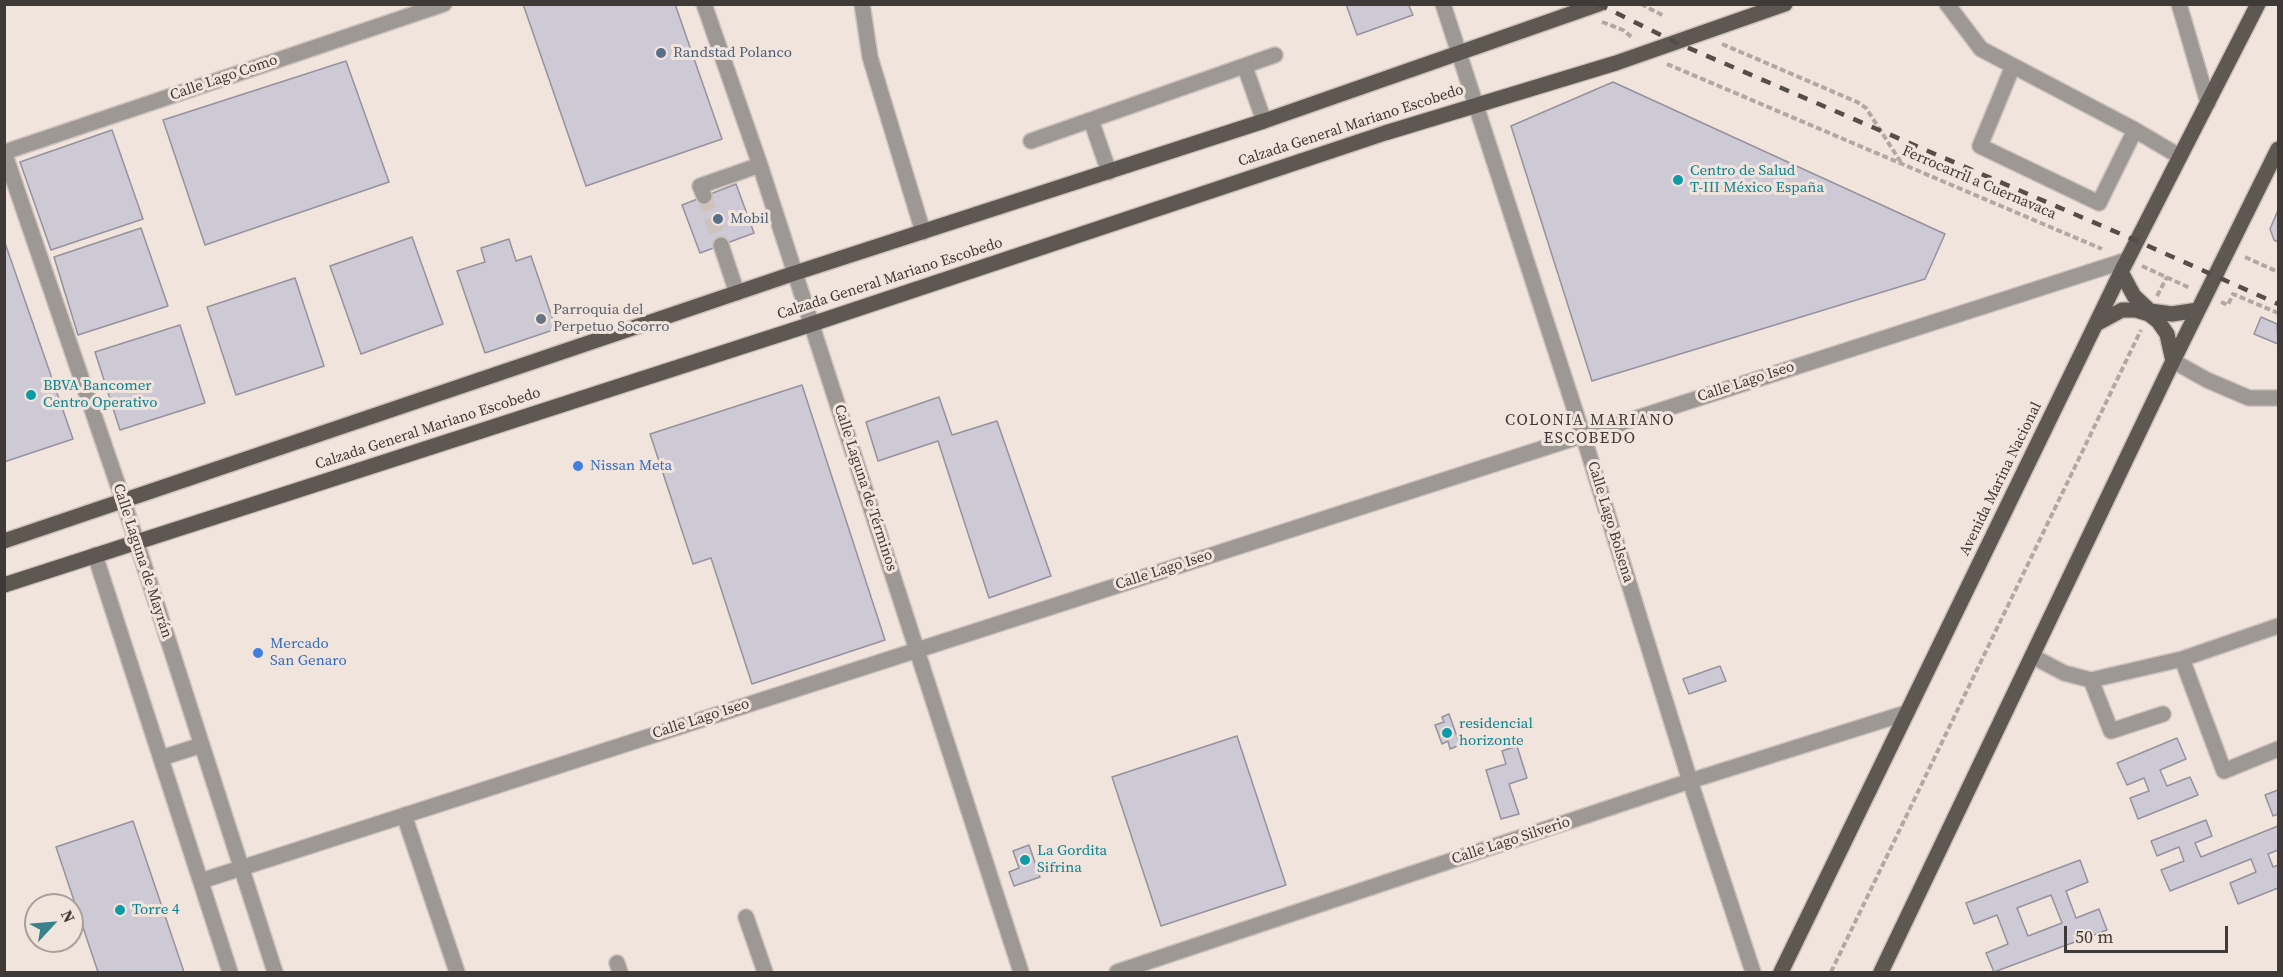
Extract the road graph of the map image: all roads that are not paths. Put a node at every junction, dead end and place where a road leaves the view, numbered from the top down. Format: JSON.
{"nodes":[{"id":1,"x":444,"y":4,"type":"edge"},
{"id":2,"x":704,"y":4,"type":"edge"},
{"id":3,"x":862,"y":4,"type":"edge"},
{"id":4,"x":1443,"y":4,"type":"edge"},
{"id":5,"x":1785,"y":4,"type":"edge"},
{"id":6,"x":1947,"y":4,"type":"edge"},
{"id":7,"x":2179,"y":4,"type":"edge"},
{"id":8,"x":2258,"y":4,"type":"edge"},
{"id":9,"x":1596,"y":11,"type":"edge"},
{"id":10,"x":1459,"y":52,"type":"junction"},
{"id":11,"x":1275,"y":55,"type":"dead end"},
{"id":12,"x":2013,"y":66,"type":"junction"},
{"id":13,"x":1245,"y":67,"type":"junction"},
{"id":14,"x":2208,"y":103,"type":"junction"},
{"id":15,"x":1475,"y":105,"type":"junction"},
{"id":16,"x":1091,"y":120,"type":"junction"},
{"id":17,"x":1264,"y":121,"type":"junction"},
{"id":18,"x":2135,"y":130,"type":"junction"},
{"id":19,"x":1031,"y":141,"type":"dead end"},
{"id":20,"x":5,"y":152,"type":"edge"},
{"id":21,"x":2278,"y":152,"type":"edge"},
{"id":22,"x":2179,"y":156,"type":"junction"},
{"id":23,"x":760,"y":165,"type":"junction"},
{"id":24,"x":1109,"y":172,"type":"junction"},
{"id":25,"x":704,"y":196,"type":"dead end"},
{"id":26,"x":923,"y":232,"type":"junction"},
{"id":27,"x":721,"y":245,"type":"tunnel mouth"},
{"id":28,"x":2124,"y":266,"type":"junction"},
{"id":29,"x":795,"y":273,"type":"junction"},
{"id":30,"x":737,"y":292,"type":"junction"},
{"id":31,"x":2198,"y":310,"type":"junction"},
{"id":32,"x":2149,"y":313,"type":"junction"},
{"id":33,"x":2098,"y":322,"type":"junction"},
{"id":34,"x":812,"y":324,"type":"junction"},
{"id":35,"x":2173,"y":361,"type":"junction"},
{"id":36,"x":2278,"y":398,"type":"edge"},
{"id":37,"x":1583,"y":435,"type":"junction"},
{"id":38,"x":124,"y":502,"type":"junction"},
{"id":39,"x":4,"y":541,"type":"edge"},
{"id":40,"x":136,"y":542,"type":"junction"},
{"id":41,"x":95,"y":555,"type":"junction"},
{"id":42,"x":4,"y":585,"type":"edge"},
{"id":43,"x":2278,"y":626,"type":"edge"},
{"id":44,"x":917,"y":649,"type":"junction"},
{"id":45,"x":2032,"y":656,"type":"junction"},
{"id":46,"x":2182,"y":659,"type":"junction"},
{"id":47,"x":2091,"y":680,"type":"junction"},
{"id":48,"x":1906,"y":713,"type":"junction"},
{"id":49,"x":2163,"y":714,"type":"dead end"},
{"id":50,"x":202,"y":745,"type":"junction"},
{"id":51,"x":2278,"y":749,"type":"edge"},
{"id":52,"x":161,"y":758,"type":"junction"},
{"id":53,"x":1690,"y":781,"type":"junction"},
{"id":54,"x":404,"y":815,"type":"junction"},
{"id":55,"x":242,"y":867,"type":"junction"},
{"id":56,"x":201,"y":881,"type":"junction"},
{"id":57,"x":746,"y":917,"type":"dead end"},
{"id":58,"x":230,"y":972,"type":"edge"},
{"id":59,"x":275,"y":972,"type":"edge"},
{"id":60,"x":457,"y":972,"type":"edge"},
{"id":61,"x":765,"y":972,"type":"edge"},
{"id":62,"x":1021,"y":972,"type":"edge"},
{"id":63,"x":1117,"y":972,"type":"edge"},
{"id":64,"x":1753,"y":972,"type":"edge"},
{"id":65,"x":1781,"y":972,"type":"edge"},
{"id":66,"x":1881,"y":972,"type":"edge"}],
"edges":[{"from":1,"to":20,"type":"street","name":"Calle Lago Como"},
{"from":2,"to":23,"type":"street","name":"Calle Laguna de Términos"},
{"from":3,"to":26,"type":"street"},
{"from":4,"to":10,"type":"street","name":"Calle Lago Bolsena"},
{"from":5,"to":15,"type":"main road","name":"Calzada General Mariano Escobedo"},
{"from":6,"to":12,"type":"street"},
{"from":7,"to":14,"type":"street"},
{"from":8,"to":14,"type":"main road","name":"Avenida Marina Nacional"},
{"from":9,"to":10,"type":"main road","name":"Calzada General Mariano Escobedo"},
{"from":10,"to":15,"type":"street","name":"Calle Lago Bolsena"},
{"from":10,"to":17,"type":"main road","name":"Calzada General Mariano Escobedo"},
{"from":11,"to":13,"type":"street"},
{"from":12,"to":18,"type":"street"},
{"from":12,"to":18,"type":"street"},
{"from":13,"to":16,"type":"street"},
{"from":13,"to":17,"type":"street"},
{"from":14,"to":22,"type":"main road","name":"Avenida Marina Nacional"},
{"from":15,"to":34,"type":"main road","name":"Calzada General Mariano Escobedo"},
{"from":15,"to":37,"type":"street","name":"Calle Lago Bolsena"},
{"from":16,"to":19,"type":"street"},
{"from":16,"to":24,"type":"street"},
{"from":17,"to":24,"type":"main road","name":"Calzada General Mariano Escobedo"},
{"from":18,"to":22,"type":"street"},
{"from":20,"to":38,"type":"street","name":"Calle Laguna de Mayrán"},
{"from":21,"to":31,"type":"main road"},
{"from":22,"to":28,"type":"main road","name":"Avenida Marina Nacional"},
{"from":23,"to":25,"type":"street"},
{"from":23,"to":29,"type":"street","name":"Calle Laguna de Términos"},
{"from":24,"to":26,"type":"main road","name":"Calzada General Mariano Escobedo"},
{"from":26,"to":29,"type":"main road","name":"Calzada General Mariano Escobedo"},
{"from":27,"to":30,"type":"street"},
{"from":28,"to":32,"type":"main road"},
{"from":28,"to":33,"type":"main road","name":"Avenida Marina Nacional"},
{"from":28,"to":37,"type":"street","name":"Calle Lago Iseo"},
{"from":29,"to":30,"type":"main road","name":"Calzada General Mariano Escobedo"},
{"from":29,"to":34,"type":"street","name":"Calle Laguna de Términos"},
{"from":30,"to":38,"type":"main road","name":"Calzada General Mariano Escobedo"},
{"from":31,"to":32,"type":"main road"},
{"from":31,"to":35,"type":"main road"},
{"from":32,"to":33,"type":"main road"},
{"from":32,"to":35,"type":"main road"},
{"from":33,"to":48,"type":"main road","name":"Avenida Marina Nacional"},
{"from":34,"to":40,"type":"main road","name":"Calzada General Mariano Escobedo"},
{"from":34,"to":44,"type":"street","name":"Calle Laguna de Términos"},
{"from":35,"to":36,"type":"street"},
{"from":35,"to":45,"type":"main road"},
{"from":37,"to":44,"type":"street","name":"Calle Lago Iseo"},
{"from":37,"to":53,"type":"street","name":"Calle Lago Bolsena"},
{"from":38,"to":39,"type":"main road","name":"Calzada General Mariano Escobedo"},
{"from":38,"to":40,"type":"street","name":"Calle Laguna de Mayrán"},
{"from":40,"to":41,"type":"main road","name":"Calzada General Mariano Escobedo"},
{"from":40,"to":50,"type":"street","name":"Calle Laguna de Mayrán"},
{"from":41,"to":42,"type":"main road","name":"Calzada General Mariano Escobedo"},
{"from":41,"to":52,"type":"street"},
{"from":43,"to":46,"type":"street"},
{"from":44,"to":54,"type":"street","name":"Calle Lago Iseo"},
{"from":44,"to":62,"type":"street","name":"Calle Laguna de Términos"},
{"from":45,"to":47,"type":"street"},
{"from":45,"to":66,"type":"main road"},
{"from":46,"to":47,"type":"street"},
{"from":46,"to":51,"type":"street"},
{"from":47,"to":49,"type":"street"},
{"from":48,"to":53,"type":"street","name":"Calle Lago Silverio"},
{"from":48,"to":65,"type":"main road","name":"Avenida Marina Nacional"},
{"from":50,"to":52,"type":"street"},
{"from":50,"to":55,"type":"street","name":"Calle Laguna de Mayrán"},
{"from":52,"to":56,"type":"street"},
{"from":53,"to":63,"type":"street","name":"Calle Lago Silverio"},
{"from":53,"to":64,"type":"street","name":"Calle Lago Bolsena"},
{"from":54,"to":55,"type":"street","name":"Calle Lago Iseo"},
{"from":54,"to":60,"type":"street"},
{"from":55,"to":56,"type":"street","name":"Calle Lago Iseo"},
{"from":55,"to":59,"type":"street","name":"Calle Laguna de Mayrán"},
{"from":56,"to":58,"type":"street"},
{"from":57,"to":61,"type":"street"}]}
